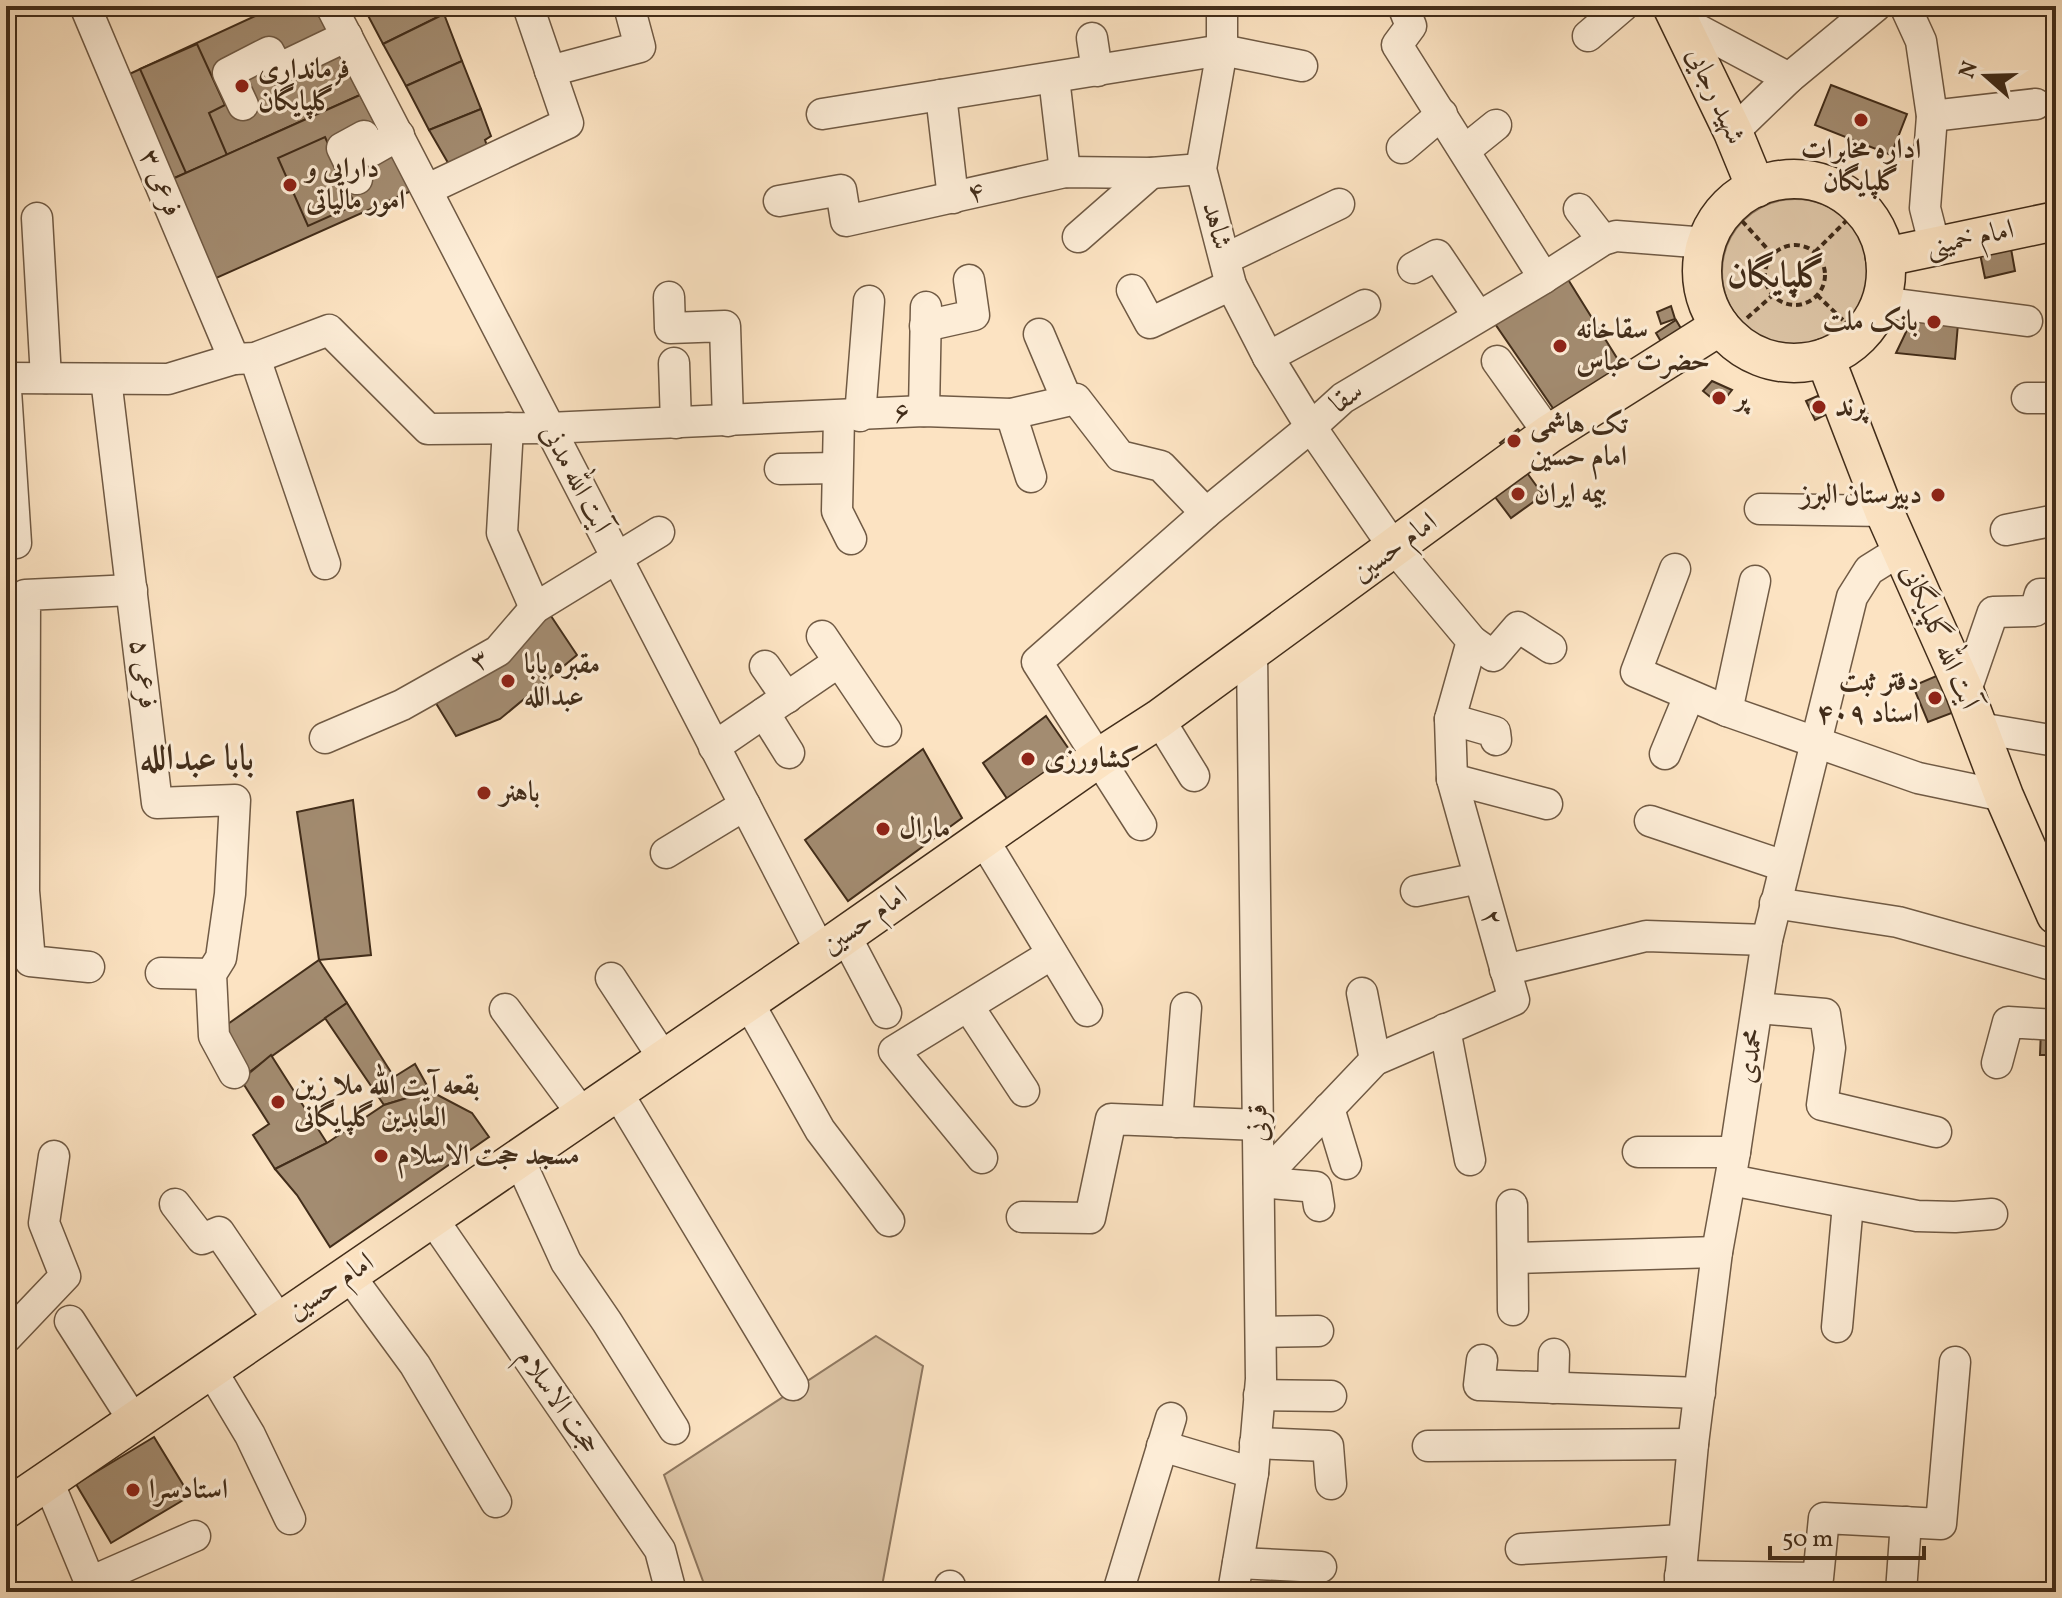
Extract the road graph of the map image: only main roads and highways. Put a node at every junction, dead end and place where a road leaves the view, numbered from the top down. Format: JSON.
{"nodes":[{"id":1,"x":1675,"y":13,"type":"edge"},
{"id":2,"x":1749,"y":204,"type":"junction"},
{"id":3,"x":2056,"y":221,"type":"edge"},
{"id":4,"x":1885,"y":257,"type":"junction"},
{"id":5,"x":1731,"y":324,"type":"junction"},
{"id":6,"x":1825,"y":358,"type":"junction"},
{"id":7,"x":2048,"y":879,"type":"edge"},
{"id":8,"x":2056,"y":915,"type":"edge"},
{"id":9,"x":6,"y":1509,"type":"edge"}],
"edges":[{"from":1,"to":2,"type":"main road","name":"شهید رجایی"},
{"from":2,"to":4,"type":"main road"},
{"from":2,"to":5,"type":"main road"},
{"from":3,"to":4,"type":"main road","name":"امام خمینی"},
{"from":4,"to":6,"type":"main road"},
{"from":5,"to":6,"type":"main road"},
{"from":5,"to":9,"type":"main road","name":"امام حسین"},
{"from":6,"to":7,"type":"main road","name":"آیت الله گلپایگانی"},
{"from":7,"to":8,"type":"main road","name":"آیت الله گلپایگانی"}]}
